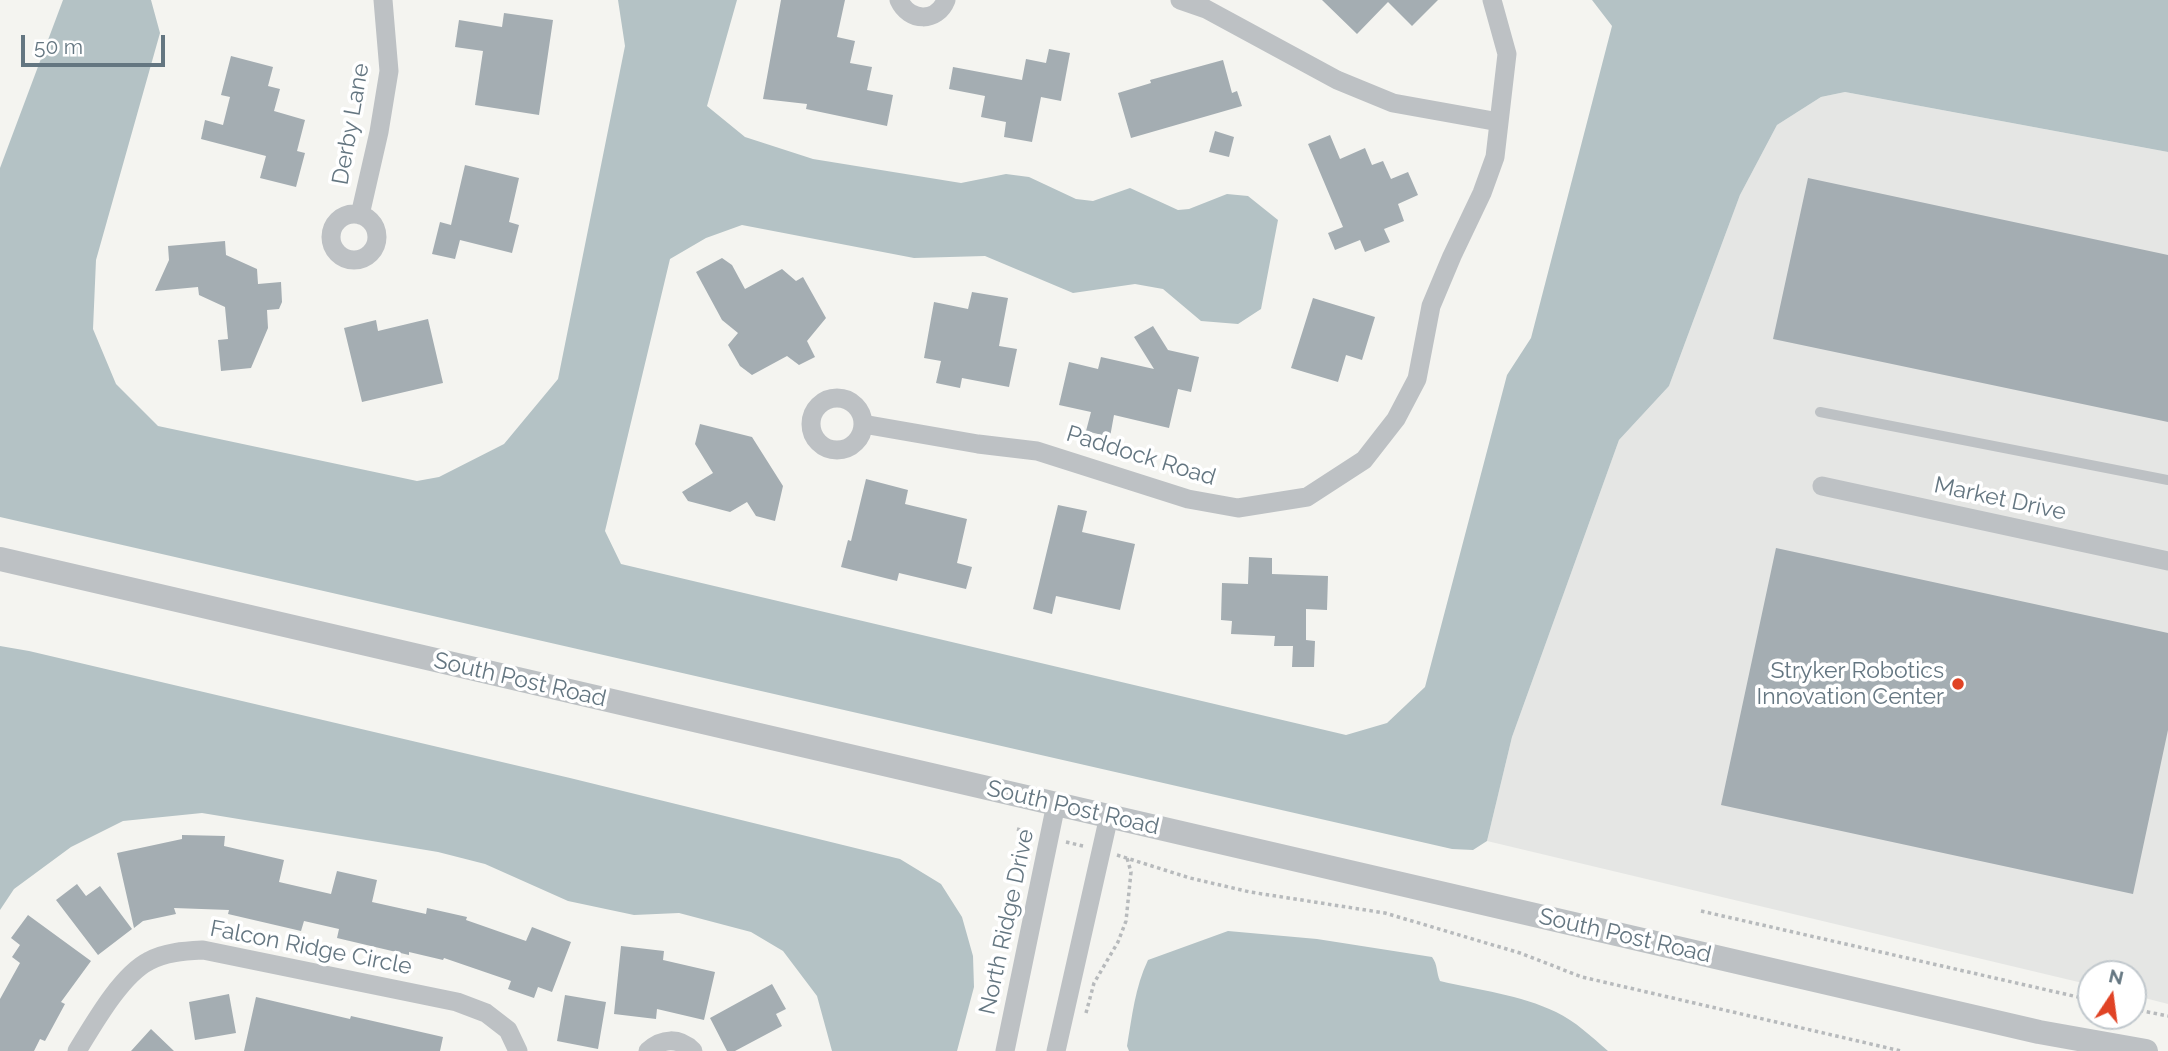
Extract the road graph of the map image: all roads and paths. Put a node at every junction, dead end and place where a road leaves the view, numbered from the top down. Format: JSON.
{"nodes":[{"id":1,"x":383,"y":0,"type":"edge"},
{"id":2,"x":899,"y":0,"type":"edge"},
{"id":3,"x":946,"y":0,"type":"edge"},
{"id":4,"x":1180,"y":0,"type":"edge"},
{"id":5,"x":1492,"y":0,"type":"edge"},
{"id":6,"x":1499,"y":122,"type":"junction"},
{"id":7,"x":360,"y":215,"type":"dead end"},
{"id":8,"x":1820,"y":412,"type":"dead end"},
{"id":9,"x":863,"y":424,"type":"dead end"},
{"id":10,"x":2168,"y":480,"type":"edge"},
{"id":11,"x":1822,"y":486,"type":"dead end"},
{"id":12,"x":0,"y":559,"type":"edge"},
{"id":13,"x":2168,"y":561,"type":"edge"},
{"id":14,"x":1056,"y":804,"type":"junction"},
{"id":15,"x":1110,"y":817,"type":"junction"},
{"id":16,"x":1017,"y":830,"type":"dead end"},
{"id":17,"x":1049,"y":838,"type":"junction"},
{"id":18,"x":1101,"y":851,"type":"junction"},
{"id":19,"x":1127,"y":858,"type":"junction"},
{"id":20,"x":1701,"y":911,"type":"dead end"},
{"id":21,"x":2077,"y":997,"type":"edge"},
{"id":22,"x":2147,"y":1012,"type":"edge"},
{"id":23,"x":1085,"y":1016,"type":"dead end"},
{"id":24,"x":2168,"y":1016,"type":"edge"},
{"id":25,"x":77,"y":1051,"type":"edge"},
{"id":26,"x":518,"y":1051,"type":"edge"},
{"id":27,"x":648,"y":1051,"type":"edge"},
{"id":28,"x":693,"y":1051,"type":"edge"},
{"id":29,"x":1005,"y":1051,"type":"edge"},
{"id":30,"x":1056,"y":1051,"type":"edge"},
{"id":31,"x":1902,"y":1051,"type":"edge"},
{"id":32,"x":2146,"y":1051,"type":"edge"}],
"edges":[{"from":1,"to":7,"type":"street","name":"Derby Lane"},
{"from":2,"to":3,"type":"street"},
{"from":4,"to":6,"type":"street"},
{"from":5,"to":6,"type":"street","name":"Paddock Road"},
{"from":6,"to":9,"type":"street","name":"Paddock Road"},
{"from":8,"to":10,"type":"lane"},
{"from":11,"to":13,"type":"street","name":"Market Drive"},
{"from":12,"to":14,"type":"street","name":"South Post Road"},
{"from":14,"to":15,"type":"street","name":"South Post Road"},
{"from":14,"to":17,"type":"street","name":"North Ridge Drive"},
{"from":15,"to":18,"type":"street"},
{"from":15,"to":32,"type":"street","name":"South Post Road"},
{"from":16,"to":17,"type":"path"},
{"from":17,"to":18,"type":"path"},
{"from":17,"to":29,"type":"street","name":"North Ridge Drive"},
{"from":18,"to":19,"type":"path"},
{"from":18,"to":30,"type":"street"},
{"from":19,"to":23,"type":"path"},
{"from":19,"to":31,"type":"path"},
{"from":20,"to":21,"type":"path"},
{"from":22,"to":24,"type":"path"},
{"from":25,"to":26,"type":"street","name":"Falcon Ridge Circle"},
{"from":27,"to":28,"type":"street"}]}
